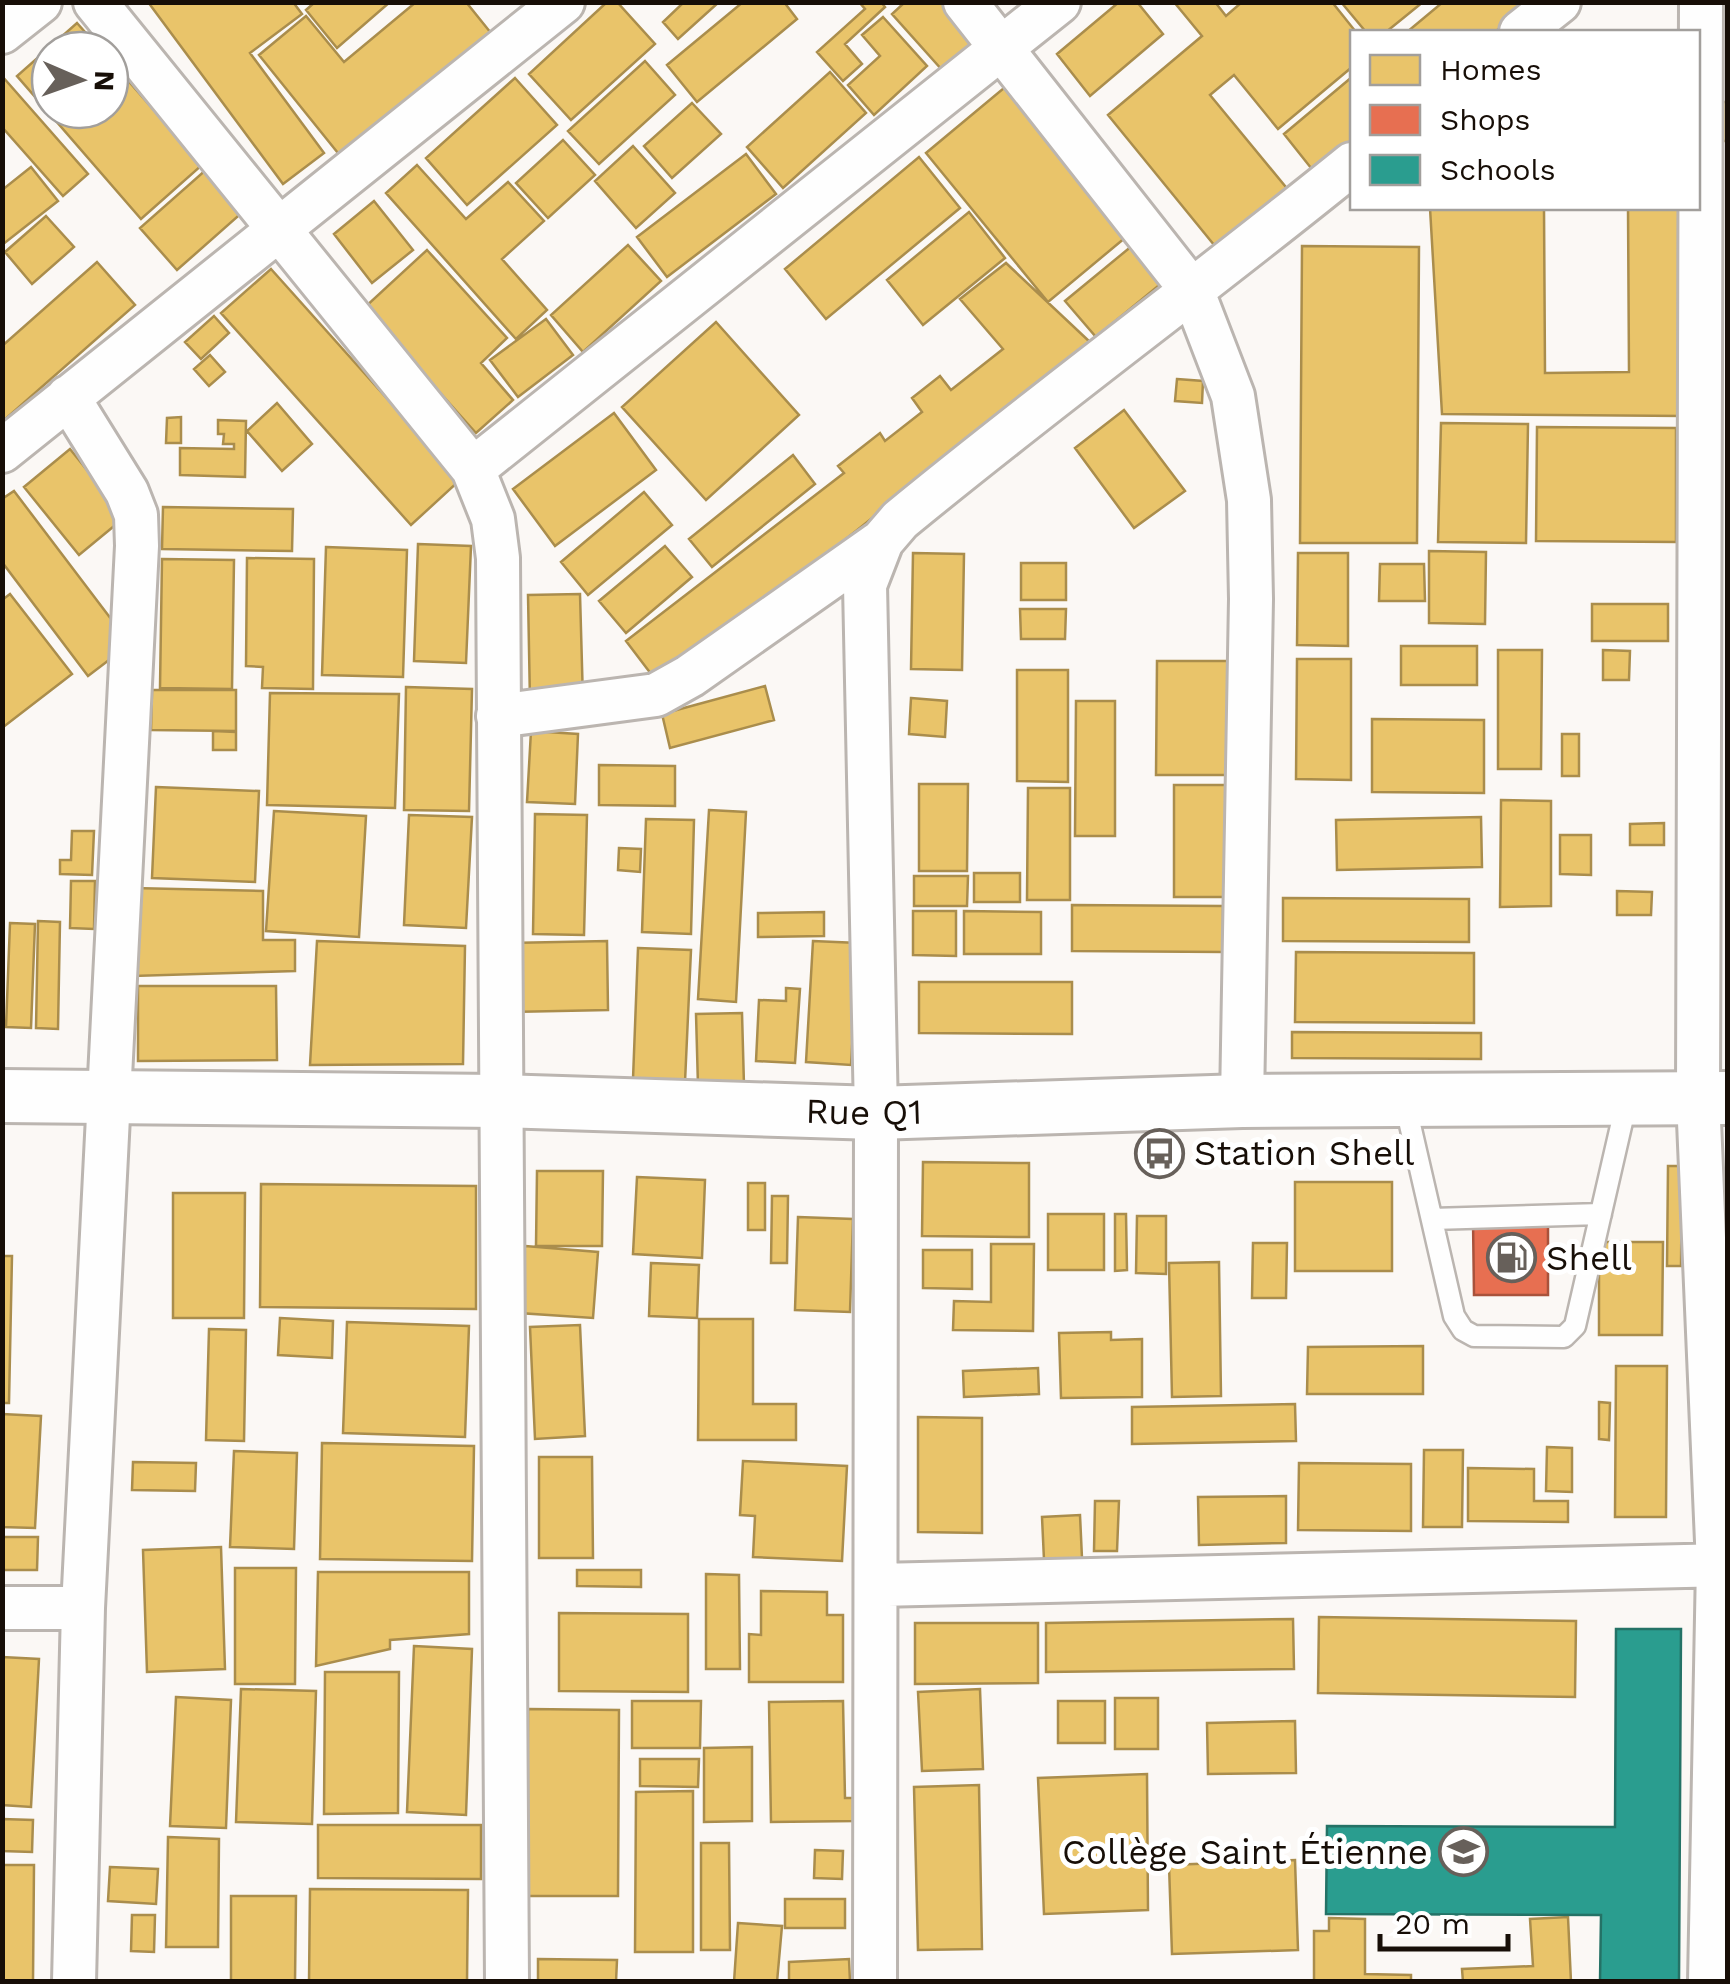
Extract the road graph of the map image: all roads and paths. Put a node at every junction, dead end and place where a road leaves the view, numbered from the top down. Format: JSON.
{"nodes":[{"id":1,"x":40,"y":2,"type":"edge"},
{"id":2,"x":94,"y":2,"type":"edge"},
{"id":3,"x":563,"y":2,"type":"edge"},
{"id":4,"x":965,"y":2,"type":"edge"},
{"id":5,"x":1058,"y":2,"type":"edge"},
{"id":6,"x":1559,"y":2,"type":"edge"},
{"id":7,"x":1701,"y":2,"type":"edge"},
{"id":8,"x":1523,"y":30,"type":"edge"},
{"id":9,"x":2,"y":32,"type":"edge"},
{"id":10,"x":1002,"y":48,"type":"junction"},
{"id":11,"x":1350,"y":166,"type":"edge"},
{"id":12,"x":279,"y":228,"type":"junction"},
{"id":13,"x":1193,"y":292,"type":"junction"},
{"id":14,"x":68,"y":397,"type":"junction"},
{"id":15,"x":2,"y":451,"type":"edge"},
{"id":16,"x":474,"y":469,"type":"junction"},
{"id":17,"x":882,"y":541,"type":"junction"},
{"id":18,"x":498,"y":716,"type":"junction"},
{"id":19,"x":2,"y":1096,"type":"edge"},
{"id":20,"x":1404,"y":1098,"type":"junction"},
{"id":21,"x":1627,"y":1098,"type":"junction"},
{"id":22,"x":1713,"y":1098,"type":"edge"},
{"id":23,"x":108,"y":1100,"type":"junction"},
{"id":24,"x":498,"y":1101,"type":"junction"},
{"id":25,"x":1242,"y":1101,"type":"junction"},
{"id":26,"x":876,"y":1113,"type":"junction"},
{"id":27,"x":1601,"y":1214,"type":"junction"},
{"id":28,"x":1432,"y":1219,"type":"junction"},
{"id":29,"x":1723,"y":1565,"type":"edge"},
{"id":30,"x":877,"y":1585,"type":"junction"},
{"id":31,"x":2,"y":1608,"type":"edge"},
{"id":32,"x":83,"y":1608,"type":"junction"},
{"id":33,"x":1719,"y":1936,"type":"edge"},
{"id":34,"x":74,"y":1982,"type":"edge"},
{"id":35,"x":507,"y":1982,"type":"edge"},
{"id":36,"x":875,"y":1982,"type":"edge"},
{"id":37,"x":1710,"y":1982,"type":"edge"}],
"edges":[{"from":1,"to":9,"type":"street"},
{"from":2,"to":12,"type":"street"},
{"from":3,"to":12,"type":"street"},
{"from":4,"to":10,"type":"street"},
{"from":5,"to":10,"type":"street"},
{"from":6,"to":8,"type":"street"},
{"from":7,"to":22,"type":"street"},
{"from":10,"to":13,"type":"street"},
{"from":10,"to":16,"type":"street"},
{"from":11,"to":13,"type":"street"},
{"from":12,"to":14,"type":"street"},
{"from":12,"to":16,"type":"street"},
{"from":13,"to":17,"type":"street"},
{"from":13,"to":25,"type":"street"},
{"from":14,"to":15,"type":"street"},
{"from":14,"to":23,"type":"street"},
{"from":16,"to":18,"type":"street"},
{"from":17,"to":18,"type":"street"},
{"from":17,"to":26,"type":"street"},
{"from":18,"to":24,"type":"street"},
{"from":19,"to":23,"type":"street","name":"Rue Q1"},
{"from":20,"to":21,"type":"street","name":"Rue Q1"},
{"from":20,"to":25,"type":"street","name":"Rue Q1"},
{"from":20,"to":28,"type":"lane"},
{"from":21,"to":22,"type":"street","name":"Rue Q1"},
{"from":21,"to":27,"type":"lane"},
{"from":22,"to":29,"type":"street"},
{"from":23,"to":24,"type":"street","name":"Rue Q1"},
{"from":23,"to":32,"type":"street"},
{"from":24,"to":26,"type":"street","name":"Rue Q1"},
{"from":24,"to":35,"type":"street"},
{"from":25,"to":26,"type":"street","name":"Rue Q1"},
{"from":26,"to":30,"type":"street"},
{"from":27,"to":28,"type":"lane"},
{"from":27,"to":28,"type":"lane"},
{"from":29,"to":30,"type":"street"},
{"from":29,"to":33,"type":"street"},
{"from":30,"to":36,"type":"street"},
{"from":31,"to":32,"type":"street"},
{"from":32,"to":34,"type":"street"},
{"from":33,"to":37,"type":"street"}]}
